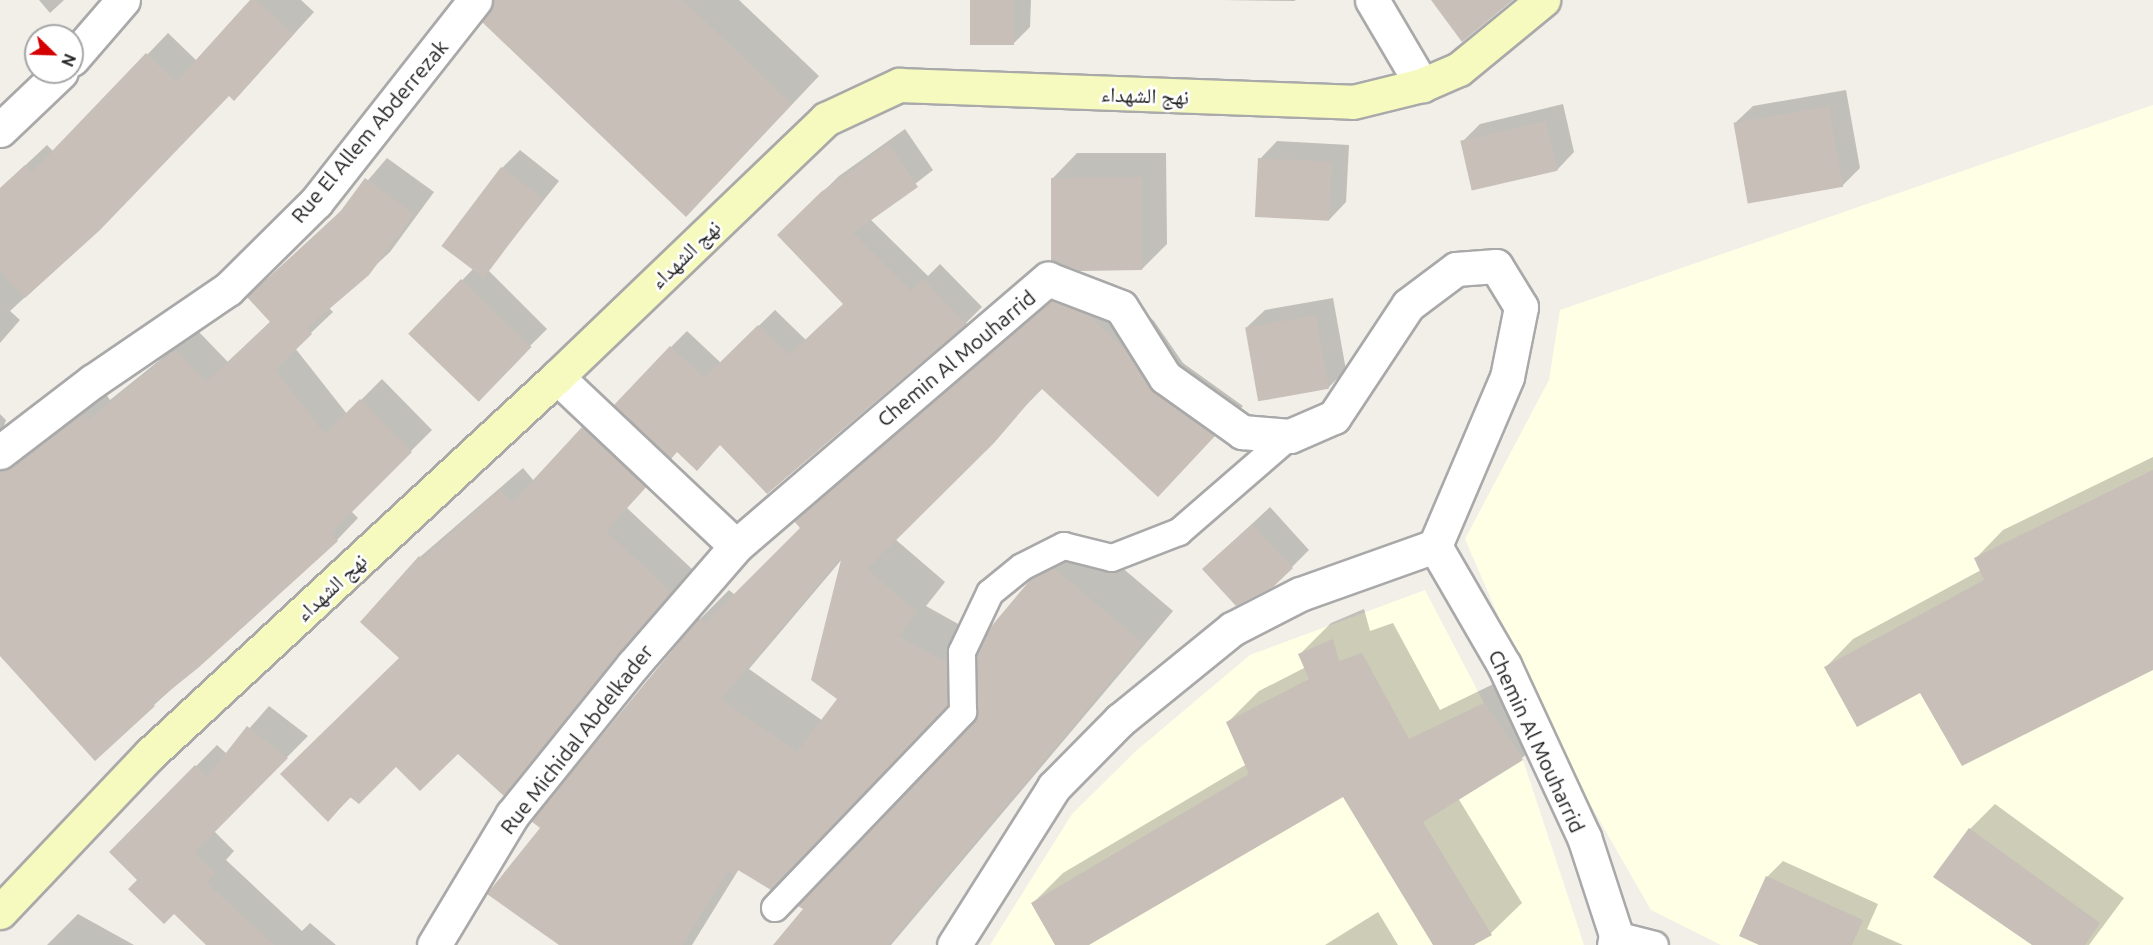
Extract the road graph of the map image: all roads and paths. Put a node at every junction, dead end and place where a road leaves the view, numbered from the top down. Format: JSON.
{"nodes":[{"id":1,"x":123,"y":0,"type":"edge"},
{"id":2,"x":475,"y":0,"type":"edge"},
{"id":3,"x":1372,"y":0,"type":"edge"},
{"id":4,"x":1543,"y":0,"type":"edge"},
{"id":5,"x":84,"y":46,"type":"edge"},
{"id":6,"x":48,"y":84,"type":"edge"},
{"id":7,"x":1422,"y":85,"type":"junction"},
{"id":8,"x":0,"y":130,"type":"edge"},
{"id":9,"x":557,"y":377,"type":"junction"},
{"id":10,"x":1290,"y":436,"type":"junction"},
{"id":11,"x":0,"y":452,"type":"edge"},
{"id":12,"x":736,"y":546,"type":"junction"},
{"id":13,"x":1435,"y":546,"type":"junction"},
{"id":14,"x":776,"y":908,"type":"dead end"},
{"id":15,"x":0,"y":912,"type":"edge"},
{"id":16,"x":1615,"y":940,"type":"edge"},
{"id":17,"x":434,"y":945,"type":"edge"},
{"id":18,"x":954,"y":945,"type":"edge"},
{"id":19,"x":1655,"y":945,"type":"edge"}],
"edges":[{"from":1,"to":5,"type":"street"},
{"from":2,"to":11,"type":"street","name":"Rue El Allem Abderrezak"},
{"from":3,"to":7,"type":"street"},
{"from":4,"to":7,"type":"main road","name":"نهج الشهداء"},
{"from":6,"to":8,"type":"street"},
{"from":7,"to":9,"type":"main road","name":"نهج الشهداء"},
{"from":9,"to":12,"type":"street"},
{"from":9,"to":15,"type":"main road","name":"نهج الشهداء"},
{"from":10,"to":12,"type":"street","name":"Chemin Al Mouharrid"},
{"from":10,"to":13,"type":"street","name":"Chemin Al Mouharrid"},
{"from":10,"to":14,"type":"lane"},
{"from":12,"to":17,"type":"street","name":"Rue Michidal Abdelkader"},
{"from":13,"to":16,"type":"street","name":"Chemin Al Mouharrid"},
{"from":13,"to":18,"type":"street"},
{"from":16,"to":19,"type":"lane"}]}
